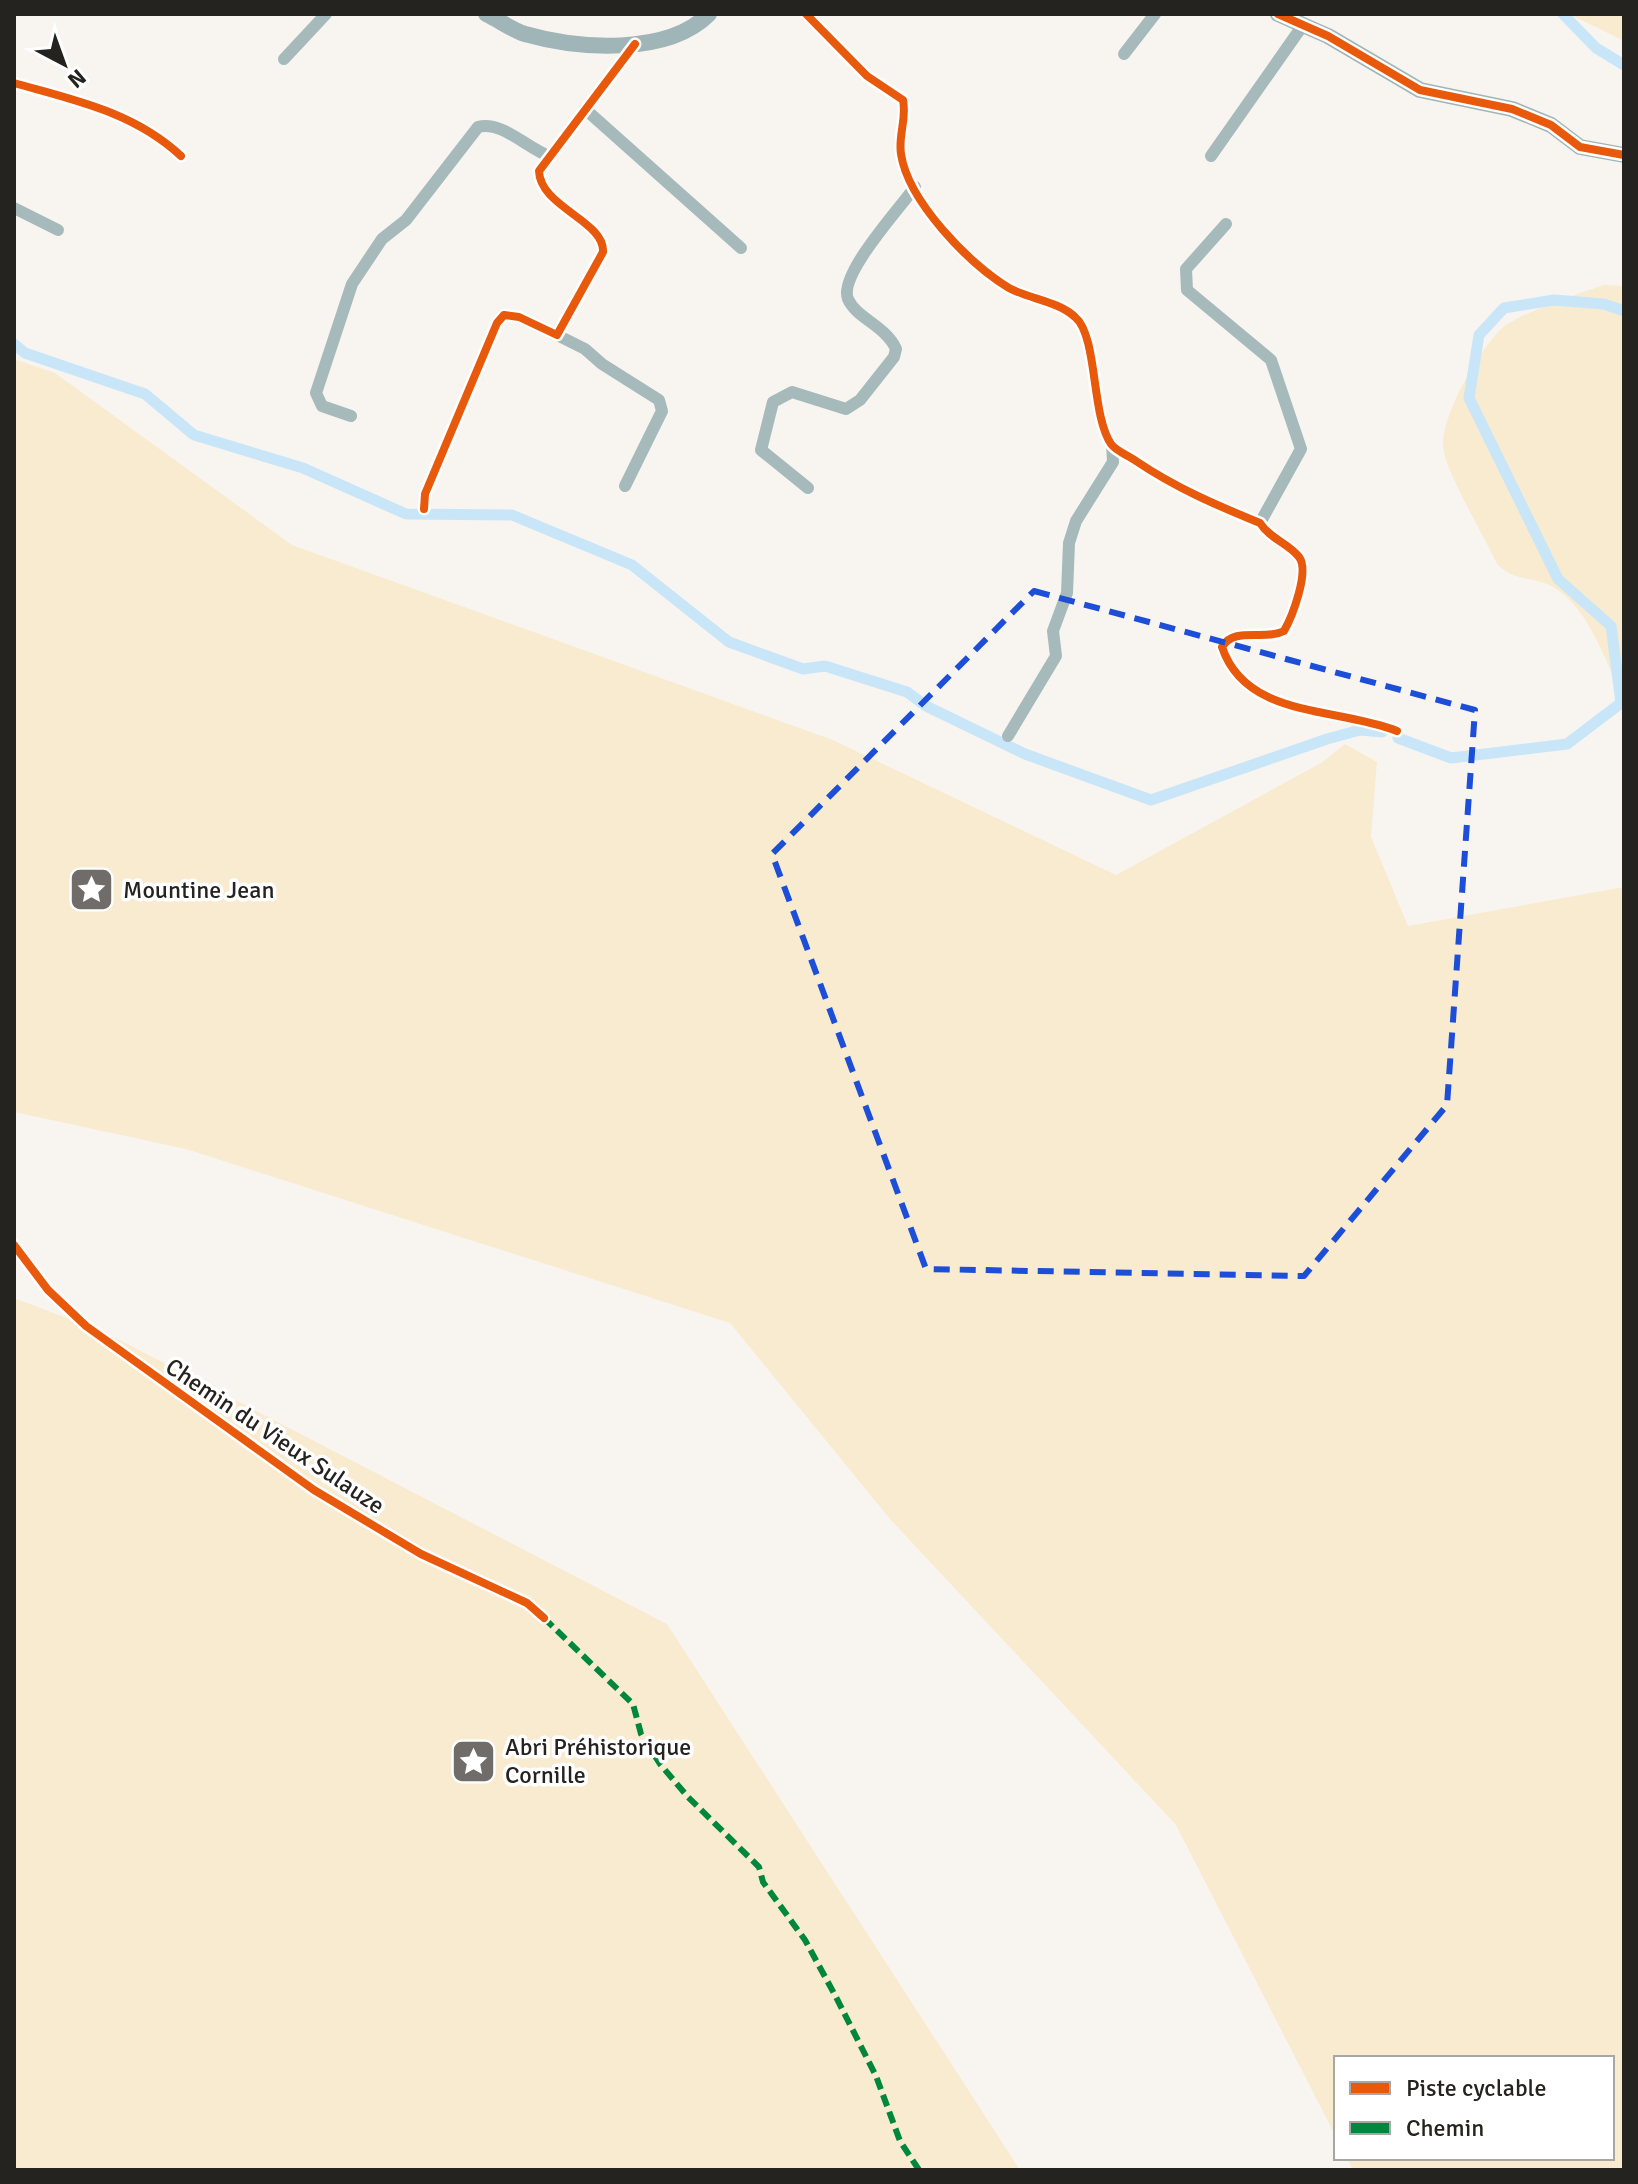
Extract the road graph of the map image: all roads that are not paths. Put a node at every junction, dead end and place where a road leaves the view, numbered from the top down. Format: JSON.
{"nodes":[{"id":1,"x":326,"y":14,"type":"edge"},
{"id":2,"x":486,"y":14,"type":"edge"},
{"id":3,"x":709,"y":14,"type":"edge"},
{"id":4,"x":806,"y":14,"type":"edge"},
{"id":5,"x":1155,"y":14,"type":"edge"},
{"id":6,"x":1278,"y":14,"type":"edge"},
{"id":7,"x":1303,"y":25,"type":"junction"},
{"id":8,"x":635,"y":44,"type":"junction"},
{"id":9,"x":1124,"y":54,"type":"dead end"},
{"id":10,"x":284,"y":59,"type":"dead end"},
{"id":11,"x":14,"y":83,"type":"edge"},
{"id":12,"x":585,"y":109,"type":"junction"},
{"id":13,"x":1624,"y":155,"type":"edge"},
{"id":14,"x":181,"y":156,"type":"dead end"},
{"id":15,"x":549,"y":156,"type":"junction"},
{"id":16,"x":1211,"y":156,"type":"dead end"},
{"id":17,"x":915,"y":187,"type":"junction"},
{"id":18,"x":14,"y":208,"type":"edge"},
{"id":19,"x":1226,"y":224,"type":"dead end"},
{"id":20,"x":58,"y":230,"type":"dead end"},
{"id":21,"x":741,"y":248,"type":"dead end"},
{"id":22,"x":557,"y":335,"type":"junction"},
{"id":23,"x":351,"y":416,"type":"dead end"},
{"id":24,"x":1112,"y":444,"type":"junction"},
{"id":25,"x":625,"y":486,"type":"dead end"},
{"id":26,"x":808,"y":488,"type":"dead end"},
{"id":27,"x":424,"y":509,"type":"dead end"},
{"id":28,"x":1260,"y":523,"type":"junction"},
{"id":29,"x":1397,"y":731,"type":"dead end"},
{"id":30,"x":1008,"y":736,"type":"dead end"},
{"id":31,"x":14,"y":1245,"type":"edge"},
{"id":32,"x":544,"y":1618,"type":"dead end"}],
"edges":[{"from":1,"to":10,"type":"street"},
{"from":2,"to":8,"type":"street"},
{"from":3,"to":8,"type":"street"},
{"from":4,"to":17,"type":"street"},
{"from":5,"to":9,"type":"street"},
{"from":6,"to":7,"type":"street"},
{"from":7,"to":13,"type":"street"},
{"from":7,"to":16,"type":"street"},
{"from":8,"to":12,"type":"street"},
{"from":11,"to":14,"type":"street"},
{"from":12,"to":15,"type":"street"},
{"from":12,"to":21,"type":"street"},
{"from":15,"to":22,"type":"street"},
{"from":15,"to":23,"type":"street"},
{"from":17,"to":24,"type":"street"},
{"from":17,"to":26,"type":"street"},
{"from":18,"to":20,"type":"street"},
{"from":19,"to":28,"type":"street"},
{"from":22,"to":25,"type":"street"},
{"from":22,"to":27,"type":"street"},
{"from":24,"to":28,"type":"street"},
{"from":24,"to":30,"type":"street"},
{"from":28,"to":29,"type":"street"},
{"from":31,"to":32,"type":"street","name":"Chemin du Vieux Sulauze"}]}
